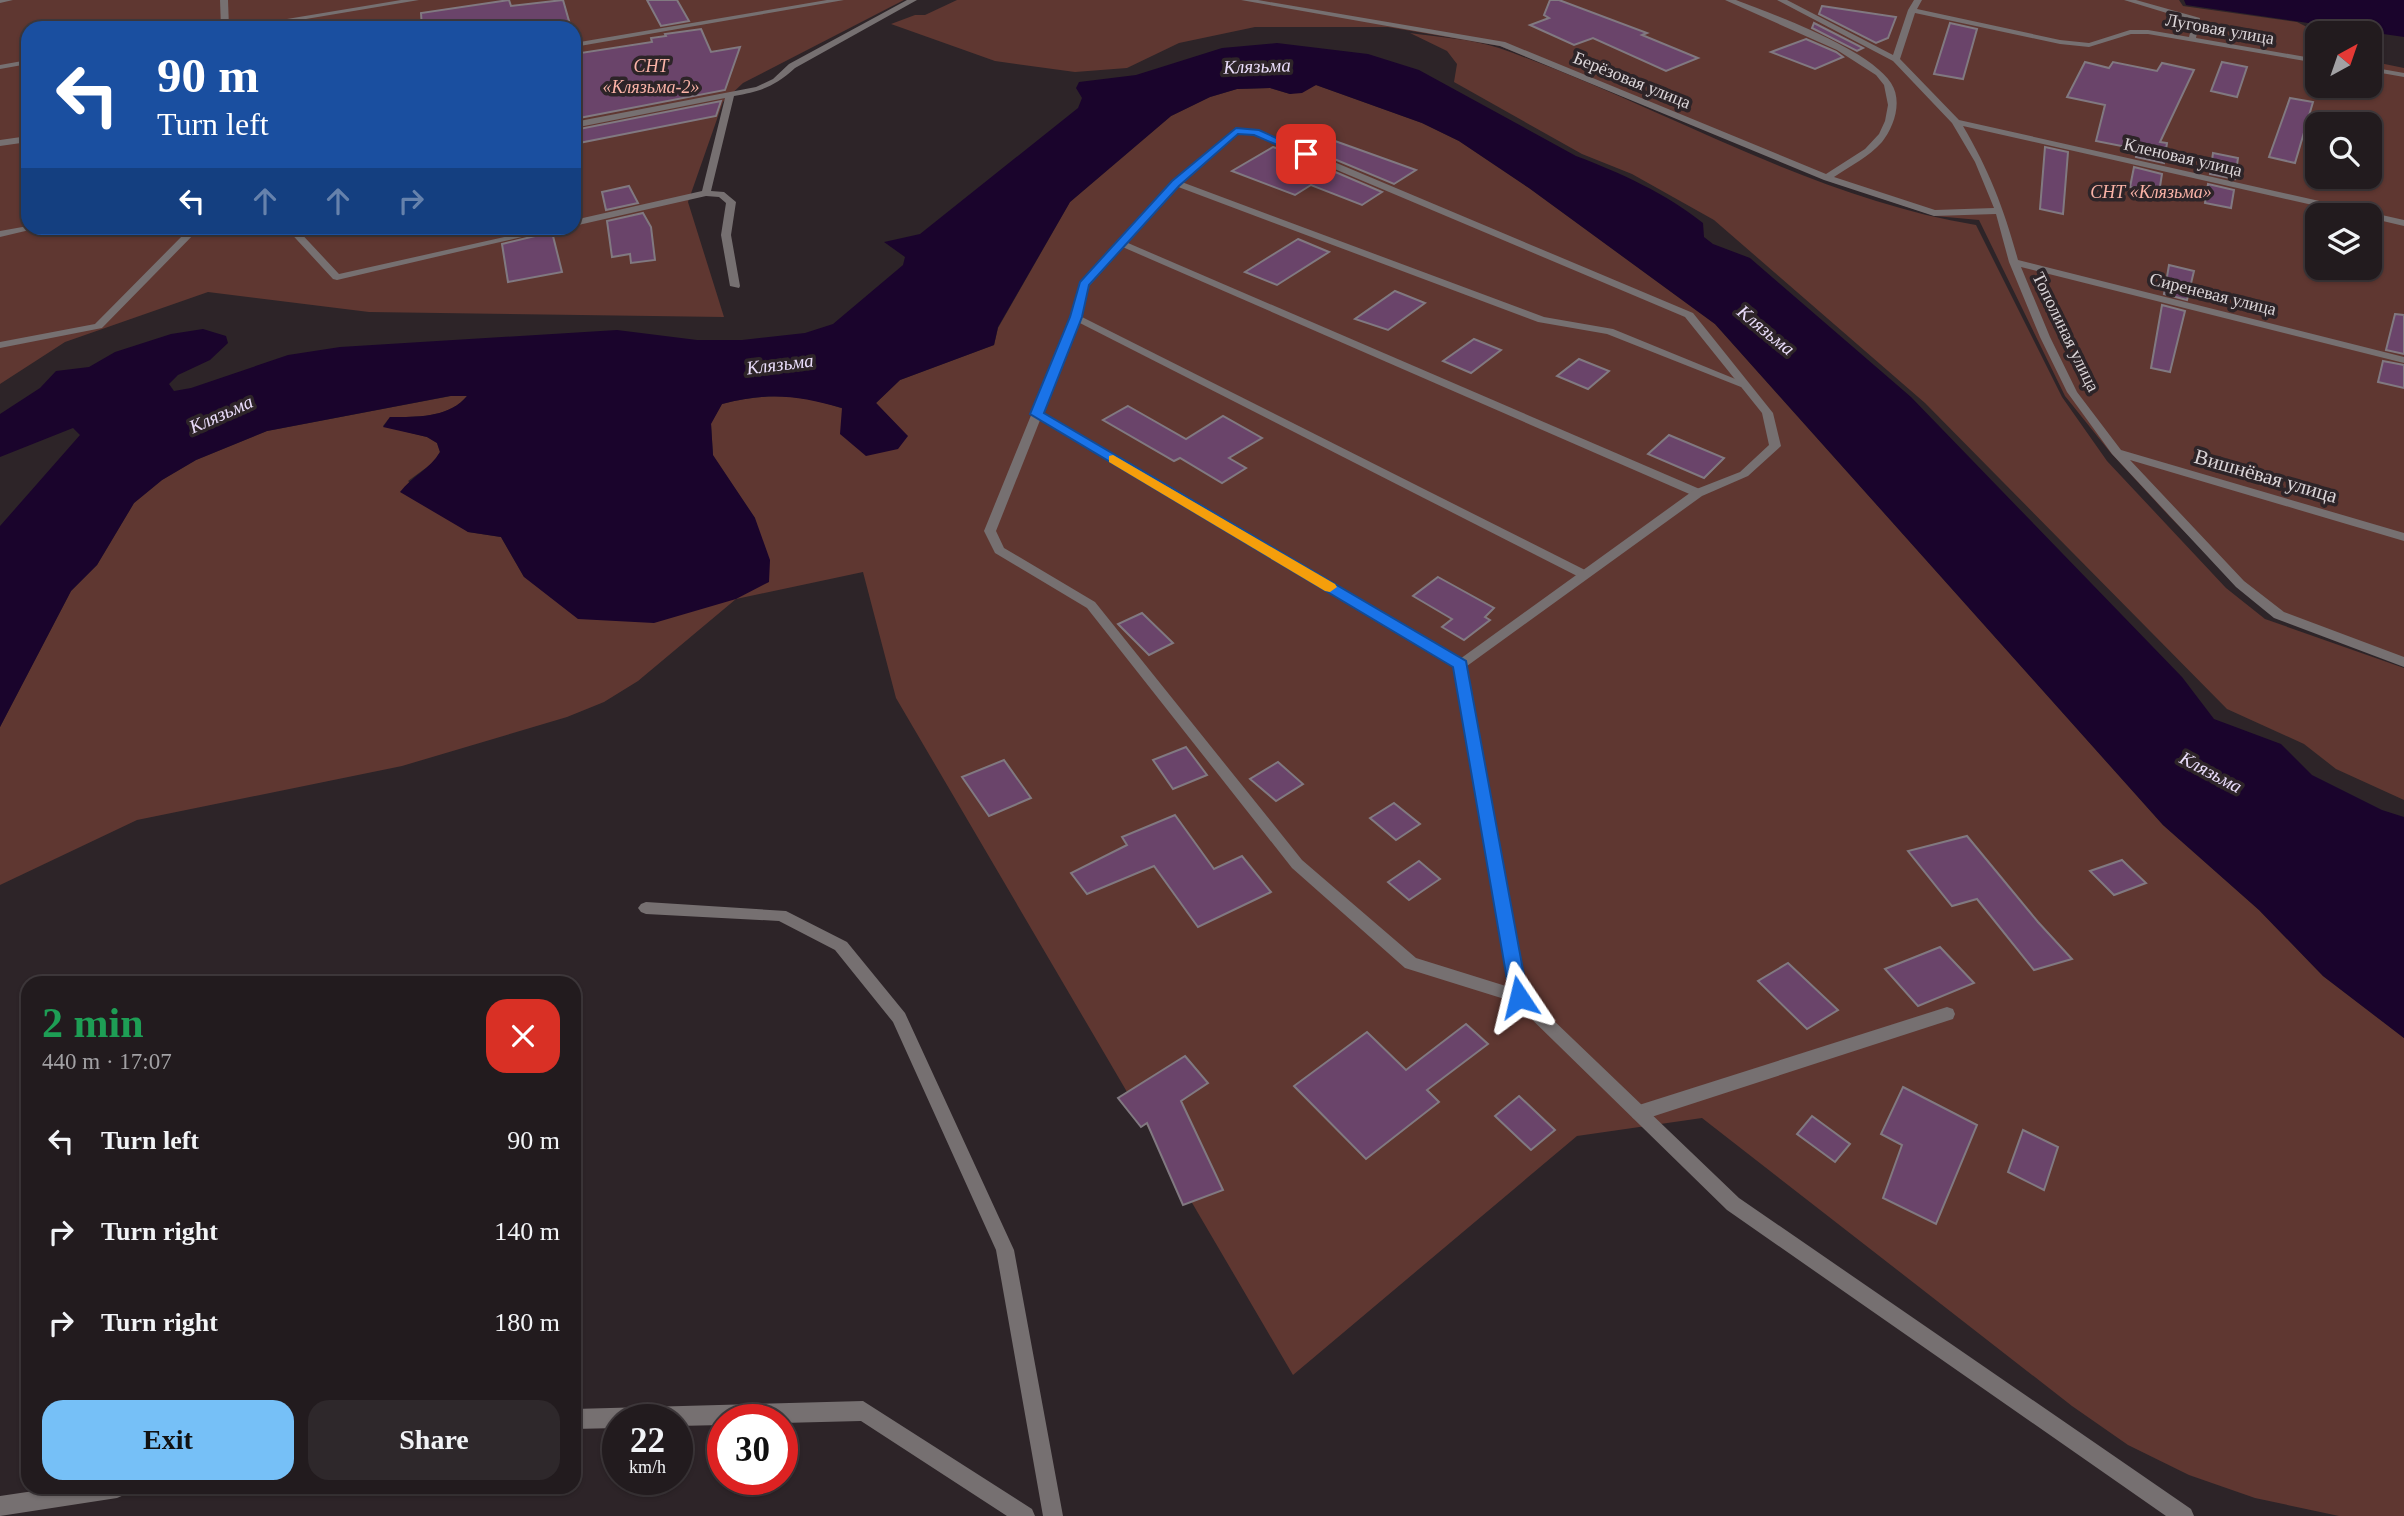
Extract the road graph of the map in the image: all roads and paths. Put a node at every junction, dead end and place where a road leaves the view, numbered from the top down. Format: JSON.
{"nodes":[{"id":1,"x":9,"y":0,"type":"edge"},
{"id":2,"x":223,"y":0,"type":"edge"},
{"id":3,"x":415,"y":0,"type":"edge"},
{"id":4,"x":841,"y":0,"type":"edge"},
{"id":5,"x":913,"y":0,"type":"edge"},
{"id":6,"x":1245,"y":0,"type":"edge"},
{"id":7,"x":1292,"y":0,"type":"edge"},
{"id":8,"x":1728,"y":0,"type":"edge"},
{"id":9,"x":1781,"y":0,"type":"edge"},
{"id":10,"x":1918,"y":0,"type":"edge"},
{"id":11,"x":2128,"y":0,"type":"edge"},
{"id":12,"x":0,"y":1,"type":"edge"},
{"id":13,"x":1281,"y":7,"type":"junction"},
{"id":14,"x":1912,"y":10,"type":"junction"},
{"id":15,"x":1815,"y":18,"type":"junction"},
{"id":16,"x":224,"y":21,"type":"edge"},
{"id":17,"x":282,"y":21,"type":"edge"},
{"id":18,"x":1791,"y":24,"type":"junction"},
{"id":19,"x":1855,"y":38,"type":"junction"},
{"id":20,"x":2192,"y":40,"type":"junction"},
{"id":21,"x":581,"y":44,"type":"edge"},
{"id":22,"x":1830,"y":45,"type":"junction"},
{"id":23,"x":2305,"y":59,"type":"edge"},
{"id":24,"x":1896,"y":60,"type":"junction"},
{"id":25,"x":21,"y":63,"type":"edge"},
{"id":26,"x":0,"y":67,"type":"edge"},
{"id":27,"x":2382,"y":71,"type":"edge"},
{"id":28,"x":2404,"y":75,"type":"edge"},
{"id":29,"x":730,"y":95,"type":"junction"},
{"id":30,"x":1956,"y":122,"type":"junction"},
{"id":31,"x":581,"y":124,"type":"edge"},
{"id":32,"x":21,"y":140,"type":"edge"},
{"id":33,"x":0,"y":144,"type":"edge"},
{"id":34,"x":1827,"y":178,"type":"junction"},
{"id":35,"x":1176,"y":183,"type":"junction"},
{"id":36,"x":706,"y":193,"type":"junction"},
{"id":37,"x":2000,"y":211,"type":"junction"},
{"id":38,"x":581,"y":221,"type":"edge"},
{"id":39,"x":2404,"y":223,"type":"edge"},
{"id":40,"x":21,"y":230,"type":"edge"},
{"id":41,"x":0,"y":234,"type":"edge"},
{"id":42,"x":188,"y":235,"type":"edge"},
{"id":43,"x":298,"y":235,"type":"edge"},
{"id":44,"x":523,"y":235,"type":"edge"},
{"id":45,"x":1121,"y":243,"type":"junction"},
{"id":46,"x":2014,"y":262,"type":"junction"},
{"id":47,"x":735,"y":286,"type":"dead end"},
{"id":48,"x":1076,"y":317,"type":"junction"},
{"id":49,"x":0,"y":345,"type":"edge"},
{"id":50,"x":2404,"y":360,"type":"edge"},
{"id":51,"x":1745,"y":386,"type":"junction"},
{"id":52,"x":1037,"y":414,"type":"junction"},
{"id":53,"x":2116,"y":452,"type":"junction"},
{"id":54,"x":1698,"y":493,"type":"junction"},
{"id":55,"x":2404,"y":537,"type":"edge"},
{"id":56,"x":1585,"y":575,"type":"junction"},
{"id":57,"x":2404,"y":662,"type":"edge"},
{"id":58,"x":1460,"y":664,"type":"junction"},
{"id":59,"x":646,"y":908,"type":"dead end"},
{"id":60,"x":1519,"y":997,"type":"junction"},
{"id":61,"x":1947,"y":1014,"type":"dead end"},
{"id":62,"x":1639,"y":1113,"type":"junction"},
{"id":63,"x":581,"y":1419,"type":"edge"},
{"id":64,"x":78,"y":1494,"type":"edge"},
{"id":65,"x":0,"y":1506,"type":"edge"},
{"id":66,"x":1025,"y":1516,"type":"edge"},
{"id":67,"x":1053,"y":1516,"type":"edge"},
{"id":68,"x":2184,"y":1516,"type":"edge"}],
"edges":[{"from":1,"to":12,"type":"street"},
{"from":2,"to":16,"type":"street"},
{"from":3,"to":17,"type":"street"},
{"from":4,"to":21,"type":"street"},
{"from":5,"to":29,"type":"street"},
{"from":6,"to":13,"type":"street","name":"Берёзовая улица"},
{"from":7,"to":13,"type":"street"},
{"from":8,"to":18,"type":"street"},
{"from":9,"to":15,"type":"street","name":"Тополиная улица"},
{"from":10,"to":14,"type":"street"},
{"from":11,"to":20,"type":"street"},
{"from":13,"to":34,"type":"street","name":"Берёзовая улица"},
{"from":14,"to":20,"type":"street","name":"Луговая улица"},
{"from":14,"to":24,"type":"street"},
{"from":15,"to":18,"type":"street"},
{"from":15,"to":19,"type":"street","name":"Тополиная улица"},
{"from":18,"to":22,"type":"street"},
{"from":19,"to":22,"type":"street"},
{"from":19,"to":24,"type":"street","name":"Тополиная улица"},
{"from":20,"to":23,"type":"street","name":"Луговая улица"},
{"from":22,"to":34,"type":"street"},
{"from":24,"to":30,"type":"street","name":"Тополиная улица"},
{"from":25,"to":26,"type":"street"},
{"from":27,"to":28,"type":"street"},
{"from":29,"to":31,"type":"street"},
{"from":29,"to":36,"type":"street"},
{"from":30,"to":37,"type":"street","name":"Тополиная улица"},
{"from":30,"to":39,"type":"street","name":"Кленовая улица"},
{"from":32,"to":33,"type":"street"},
{"from":34,"to":37,"type":"street","name":"Берёзовая улица"},
{"from":35,"to":45,"type":"street"},
{"from":35,"to":51,"type":"street"},
{"from":35,"to":51,"type":"street"},
{"from":36,"to":38,"type":"street"},
{"from":36,"to":47,"type":"street"},
{"from":37,"to":46,"type":"street","name":"Тополиная улица"},
{"from":40,"to":41,"type":"street"},
{"from":42,"to":49,"type":"street"},
{"from":43,"to":44,"type":"street"},
{"from":45,"to":48,"type":"street"},
{"from":45,"to":54,"type":"street"},
{"from":46,"to":50,"type":"street","name":"Сиреневая улица"},
{"from":46,"to":53,"type":"street","name":"Тополиная улица"},
{"from":48,"to":52,"type":"street"},
{"from":48,"to":56,"type":"street"},
{"from":51,"to":54,"type":"street"},
{"from":52,"to":58,"type":"street"},
{"from":52,"to":60,"type":"street"},
{"from":53,"to":55,"type":"street","name":"Вишнёвая улица"},
{"from":53,"to":57,"type":"street","name":"Тополиная улица"},
{"from":54,"to":56,"type":"street"},
{"from":56,"to":58,"type":"street"},
{"from":58,"to":60,"type":"street"},
{"from":59,"to":67,"type":"street"},
{"from":60,"to":62,"type":"street"},
{"from":61,"to":62,"type":"street"},
{"from":62,"to":68,"type":"street"},
{"from":63,"to":66,"type":"street"},
{"from":64,"to":65,"type":"street"}]}
